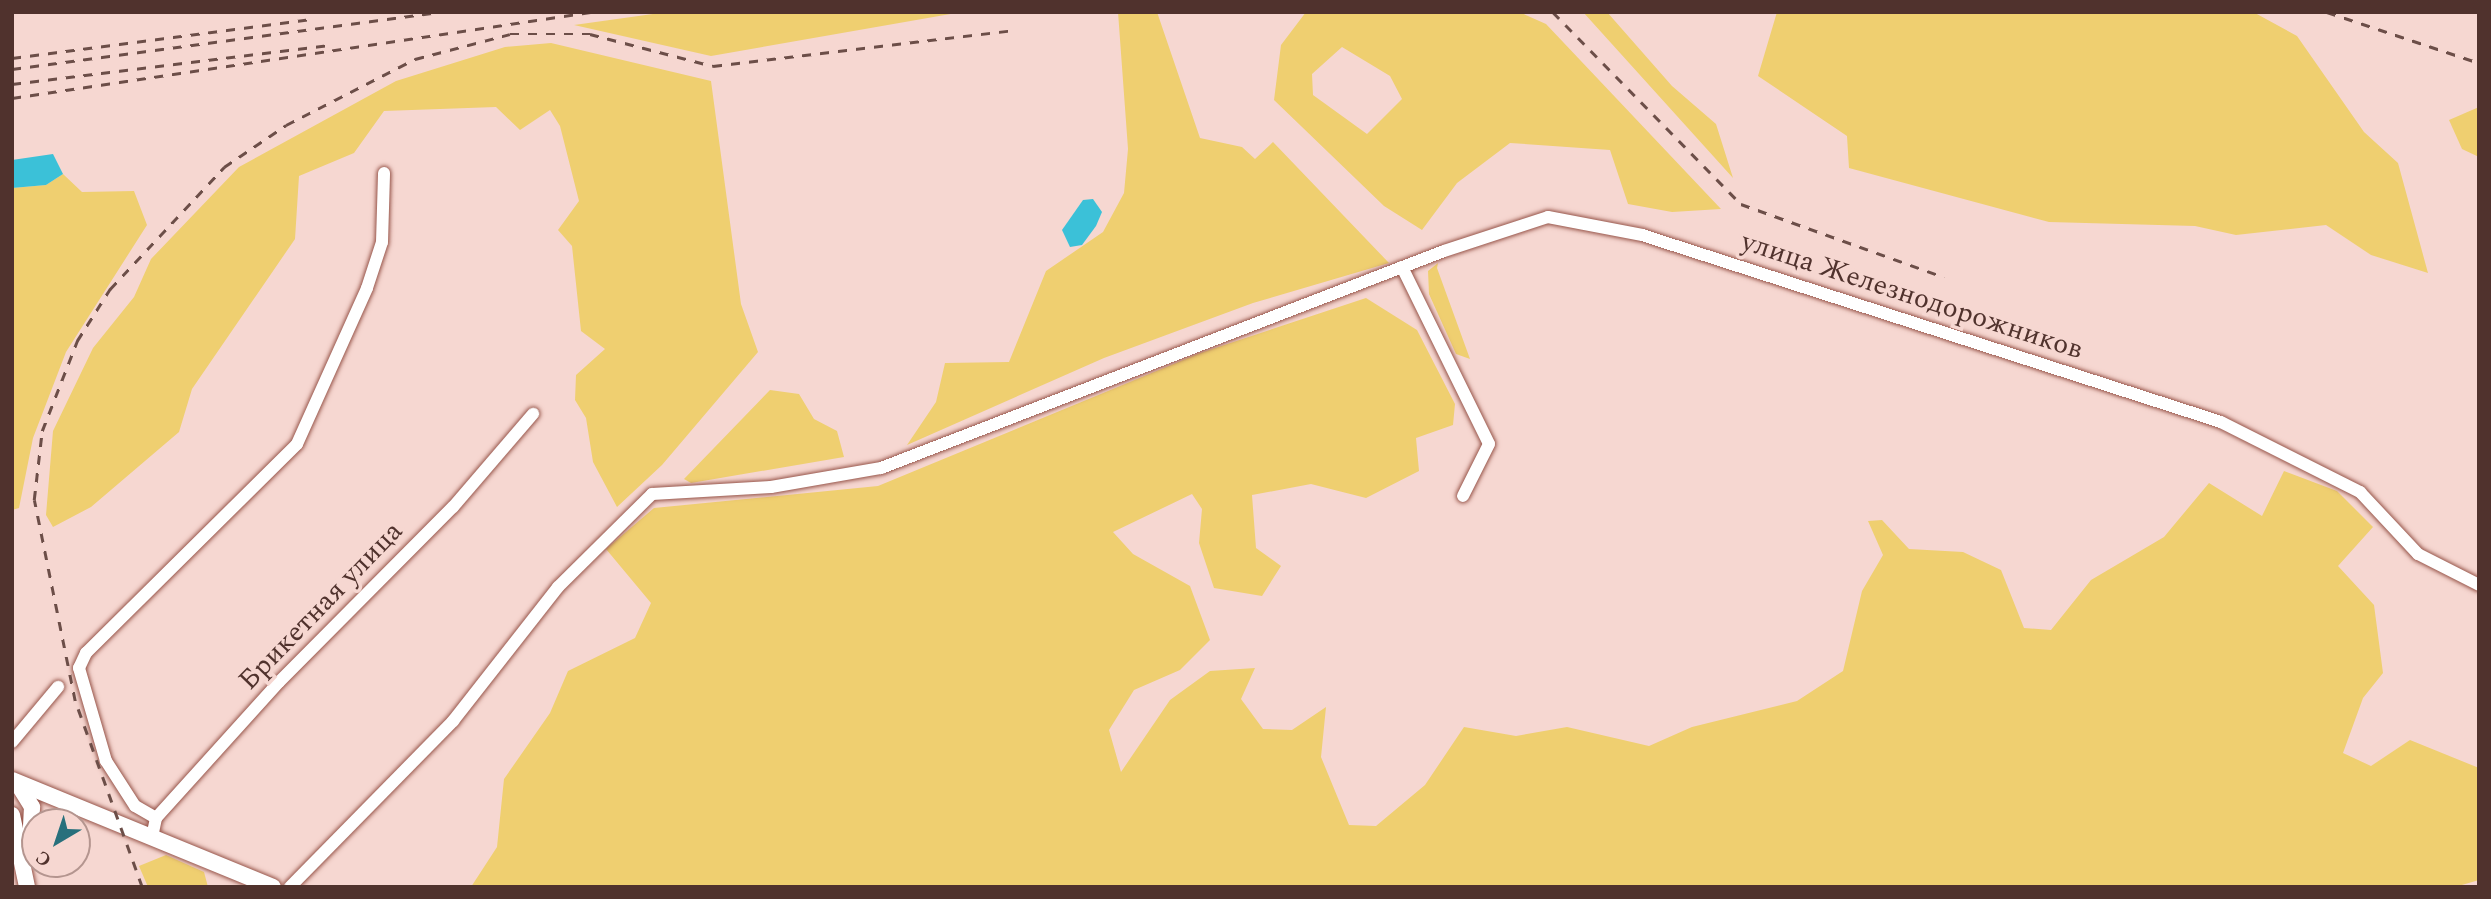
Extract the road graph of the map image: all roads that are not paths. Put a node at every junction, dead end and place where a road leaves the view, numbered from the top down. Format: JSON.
{"nodes":[{"id":1,"x":384,"y":173,"type":"dead end"},
{"id":2,"x":1402,"y":267,"type":"junction"},
{"id":3,"x":533,"y":414,"type":"dead end"},
{"id":4,"x":1464,"y":496,"type":"dead end"},
{"id":5,"x":2479,"y":585,"type":"edge"},
{"id":6,"x":58,"y":687,"type":"dead end"},
{"id":7,"x":12,"y":742,"type":"edge"},
{"id":8,"x":14,"y":781,"type":"edge"},
{"id":9,"x":50,"y":797,"type":"junction"},
{"id":10,"x":30,"y":801,"type":"junction"},
{"id":11,"x":70,"y":804,"type":"junction"},
{"id":12,"x":28,"y":808,"type":"edge"},
{"id":13,"x":47,"y":808,"type":"edge"},
{"id":14,"x":156,"y":818,"type":"junction"},
{"id":15,"x":152,"y":837,"type":"junction"},
{"id":16,"x":273,"y":887,"type":"edge"},
{"id":17,"x":290,"y":887,"type":"edge"}],
"edges":[{"from":1,"to":14,"type":"street"},
{"from":2,"to":4,"type":"street"},
{"from":2,"to":5,"type":"street","name":"улица Железнодорожников"},
{"from":2,"to":17,"type":"street","name":"улица Железнодорожников"},
{"from":3,"to":14,"type":"street","name":"Брикетная улица"},
{"from":6,"to":7,"type":"street"},
{"from":8,"to":9,"type":"main road"},
{"from":8,"to":10,"type":"main road"},
{"from":9,"to":10,"type":"main road"},
{"from":9,"to":11,"type":"main road"},
{"from":10,"to":12,"type":"main road"},
{"from":11,"to":13,"type":"main road"},
{"from":11,"to":15,"type":"main road"},
{"from":14,"to":15,"type":"street"},
{"from":15,"to":16,"type":"main road"}]}
